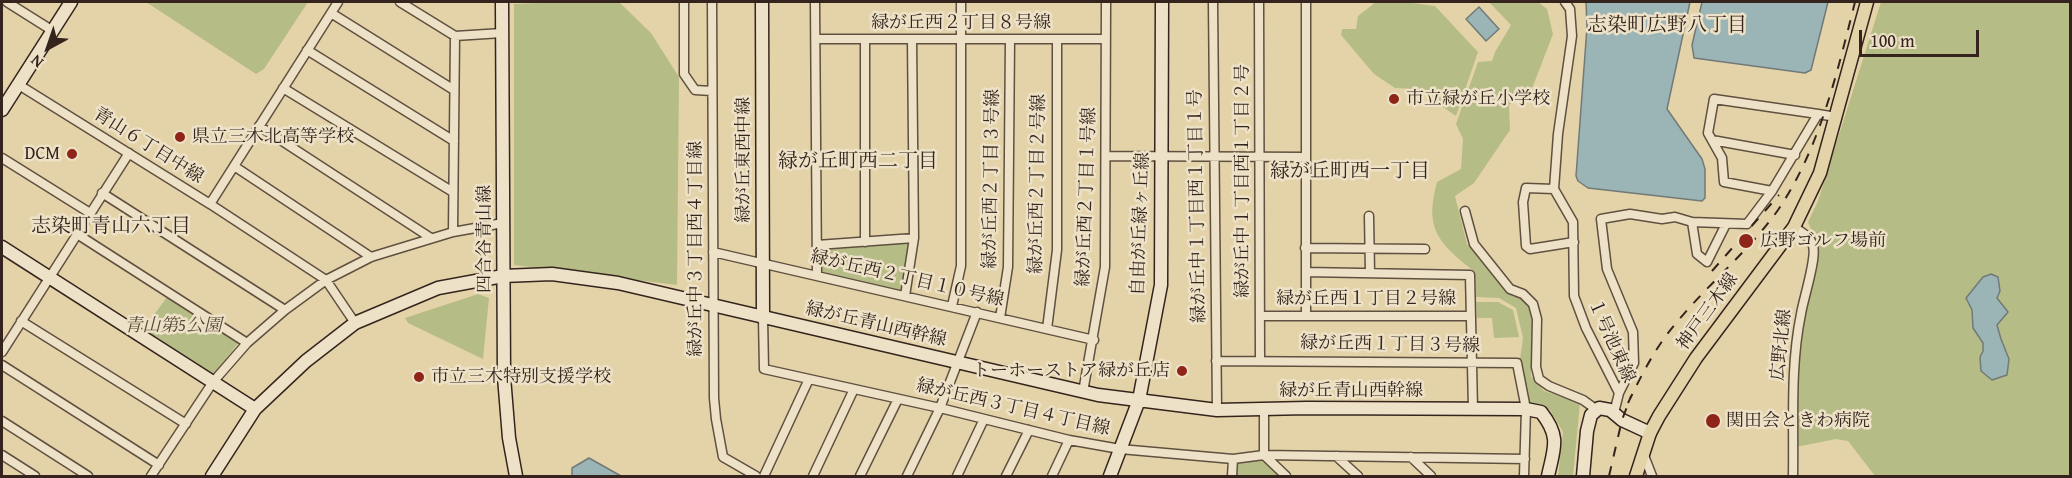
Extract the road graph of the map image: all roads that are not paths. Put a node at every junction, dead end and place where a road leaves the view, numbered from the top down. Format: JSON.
{"nodes":[{"id":1,"x":7,"y":2,"type":"edge"},
{"id":2,"x":71,"y":2,"type":"edge"},
{"id":3,"x":338,"y":2,"type":"edge"},
{"id":4,"x":400,"y":2,"type":"edge"},
{"id":5,"x":502,"y":2,"type":"edge"},
{"id":6,"x":684,"y":2,"type":"edge"},
{"id":7,"x":712,"y":2,"type":"edge"},
{"id":8,"x":762,"y":2,"type":"edge"},
{"id":9,"x":815,"y":2,"type":"edge"},
{"id":10,"x":961,"y":2,"type":"edge"},
{"id":11,"x":1106,"y":2,"type":"edge"},
{"id":12,"x":1162,"y":2,"type":"edge"},
{"id":13,"x":1213,"y":2,"type":"edge"},
{"id":14,"x":1259,"y":2,"type":"edge"},
{"id":15,"x":1306,"y":2,"type":"edge"},
{"id":16,"x":1565,"y":2,"type":"edge"},
{"id":17,"x":1867,"y":2,"type":"edge"},
{"id":18,"x":331,"y":13,"type":"junction"},
{"id":19,"x":53,"y":31,"type":"junction"},
{"id":20,"x":502,"y":33,"type":"junction"},
{"id":21,"x":455,"y":36,"type":"junction"},
{"id":22,"x":816,"y":39,"type":"junction"},
{"id":23,"x":865,"y":39,"type":"junction"},
{"id":24,"x":912,"y":39,"type":"junction"},
{"id":25,"x":961,"y":39,"type":"junction"},
{"id":26,"x":1010,"y":39,"type":"junction"},
{"id":27,"x":1057,"y":39,"type":"junction"},
{"id":28,"x":1106,"y":39,"type":"junction"},
{"id":29,"x":308,"y":50,"type":"junction"},
{"id":30,"x":18,"y":85,"type":"junction"},
{"id":31,"x":284,"y":88,"type":"junction"},
{"id":32,"x":454,"y":90,"type":"junction"},
{"id":33,"x":712,"y":91,"type":"junction"},
{"id":34,"x":2,"y":110,"type":"edge"},
{"id":35,"x":1818,"y":114,"type":"junction"},
{"id":36,"x":1836,"y":117,"type":"junction"},
{"id":37,"x":259,"y":126,"type":"junction"},
{"id":38,"x":1712,"y":140,"type":"junction"},
{"id":39,"x":454,"y":141,"type":"junction"},
{"id":40,"x":129,"y":153,"type":"junction"},
{"id":41,"x":1795,"y":154,"type":"junction"},
{"id":42,"x":1259,"y":155,"type":"junction"},
{"id":43,"x":1106,"y":156,"type":"junction"},
{"id":44,"x":1162,"y":156,"type":"junction"},
{"id":45,"x":1214,"y":156,"type":"junction"},
{"id":46,"x":1305,"y":157,"type":"junction"},
{"id":47,"x":2,"y":158,"type":"edge"},
{"id":48,"x":234,"y":166,"type":"junction"},
{"id":49,"x":1554,"y":189,"type":"junction"},
{"id":50,"x":1772,"y":191,"type":"junction"},
{"id":51,"x":453,"y":192,"type":"junction"},
{"id":52,"x":102,"y":193,"type":"junction"},
{"id":53,"x":210,"y":204,"type":"junction"},
{"id":54,"x":1465,"y":211,"type":"dead end"},
{"id":55,"x":90,"y":213,"type":"junction"},
{"id":56,"x":1369,"y":216,"type":"dead end"},
{"id":57,"x":503,"y":222,"type":"junction"},
{"id":58,"x":1692,"y":222,"type":"junction"},
{"id":59,"x":1726,"y":224,"type":"junction"},
{"id":60,"x":1794,"y":227,"type":"junction"},
{"id":61,"x":453,"y":232,"type":"junction"},
{"id":62,"x":77,"y":234,"type":"junction"},
{"id":63,"x":431,"y":238,"type":"junction"},
{"id":64,"x":914,"y":238,"type":"junction"},
{"id":65,"x":865,"y":242,"type":"junction"},
{"id":66,"x":1574,"y":242,"type":"junction"},
{"id":67,"x":817,"y":245,"type":"junction"},
{"id":68,"x":2,"y":247,"type":"edge"},
{"id":69,"x":1305,"y":248,"type":"junction"},
{"id":70,"x":1370,"y":249,"type":"junction"},
{"id":71,"x":1425,"y":249,"type":"dead end"},
{"id":72,"x":713,"y":252,"type":"junction"},
{"id":73,"x":371,"y":257,"type":"junction"},
{"id":74,"x":763,"y":263,"type":"junction"},
{"id":75,"x":1306,"y":272,"type":"junction"},
{"id":76,"x":1370,"y":273,"type":"junction"},
{"id":77,"x":817,"y":275,"type":"junction"},
{"id":78,"x":503,"y":276,"type":"junction"},
{"id":79,"x":49,"y":278,"type":"junction"},
{"id":80,"x":326,"y":280,"type":"junction"},
{"id":81,"x":905,"y":296,"type":"junction"},
{"id":82,"x":713,"y":306,"type":"junction"},
{"id":83,"x":952,"y":306,"type":"junction"},
{"id":84,"x":285,"y":310,"type":"junction"},
{"id":85,"x":977,"y":312,"type":"junction"},
{"id":86,"x":1306,"y":315,"type":"junction"},
{"id":87,"x":1260,"y":316,"type":"junction"},
{"id":88,"x":1471,"y":316,"type":"junction"},
{"id":89,"x":763,"y":318,"type":"junction"},
{"id":90,"x":1000,"y":318,"type":"junction"},
{"id":91,"x":21,"y":321,"type":"junction"},
{"id":92,"x":355,"y":323,"type":"junction"},
{"id":93,"x":1047,"y":329,"type":"junction"},
{"id":94,"x":1094,"y":340,"type":"junction"},
{"id":95,"x":247,"y":343,"type":"junction"},
{"id":96,"x":2,"y":352,"type":"edge"},
{"id":97,"x":1260,"y":360,"type":"junction"},
{"id":98,"x":1216,"y":361,"type":"junction"},
{"id":99,"x":957,"y":362,"type":"junction"},
{"id":100,"x":1472,"y":362,"type":"junction"},
{"id":101,"x":2,"y":365,"type":"edge"},
{"id":102,"x":810,"y":379,"type":"junction"},
{"id":103,"x":213,"y":382,"type":"junction"},
{"id":104,"x":854,"y":389,"type":"junction"},
{"id":105,"x":1083,"y":392,"type":"junction"},
{"id":106,"x":1619,"y":393,"type":"junction"},
{"id":107,"x":898,"y":399,"type":"junction"},
{"id":108,"x":1139,"y":400,"type":"junction"},
{"id":109,"x":940,"y":408,"type":"junction"},
{"id":110,"x":255,"y":409,"type":"junction"},
{"id":111,"x":1264,"y":409,"type":"junction"},
{"id":112,"x":1473,"y":409,"type":"junction"},
{"id":113,"x":1526,"y":409,"type":"junction"},
{"id":114,"x":1216,"y":410,"type":"junction"},
{"id":115,"x":1597,"y":410,"type":"junction"},
{"id":116,"x":1614,"y":413,"type":"junction"},
{"id":117,"x":984,"y":419,"type":"junction"},
{"id":118,"x":2,"y":421,"type":"edge"},
{"id":119,"x":186,"y":424,"type":"junction"},
{"id":120,"x":1029,"y":430,"type":"junction"},
{"id":121,"x":1650,"y":433,"type":"junction"},
{"id":122,"x":1069,"y":441,"type":"junction"},
{"id":123,"x":1120,"y":449,"type":"junction"},
{"id":124,"x":1643,"y":453,"type":"junction"},
{"id":125,"x":2,"y":455,"type":"edge"},
{"id":126,"x":1264,"y":455,"type":"junction"},
{"id":127,"x":1336,"y":456,"type":"junction"},
{"id":128,"x":1412,"y":457,"type":"junction"},
{"id":129,"x":1233,"y":459,"type":"junction"},
{"id":130,"x":1525,"y":459,"type":"junction"},
{"id":131,"x":159,"y":465,"type":"junction"},
{"id":132,"x":21,"y":467,"type":"junction"},
{"id":133,"x":15,"y":477,"type":"edge"},
{"id":134,"x":35,"y":477,"type":"edge"},
{"id":135,"x":88,"y":477,"type":"edge"},
{"id":136,"x":151,"y":477,"type":"edge"},
{"id":137,"x":212,"y":477,"type":"edge"},
{"id":138,"x":516,"y":477,"type":"edge"},
{"id":139,"x":756,"y":477,"type":"edge"},
{"id":140,"x":764,"y":477,"type":"edge"},
{"id":141,"x":813,"y":477,"type":"edge"},
{"id":142,"x":860,"y":477,"type":"edge"},
{"id":143,"x":908,"y":477,"type":"edge"},
{"id":144,"x":957,"y":477,"type":"edge"},
{"id":145,"x":1006,"y":477,"type":"edge"},
{"id":146,"x":1052,"y":477,"type":"edge"},
{"id":147,"x":1110,"y":477,"type":"edge"},
{"id":148,"x":1232,"y":477,"type":"edge"},
{"id":149,"x":1286,"y":477,"type":"edge"},
{"id":150,"x":1358,"y":477,"type":"edge"},
{"id":151,"x":1431,"y":477,"type":"edge"},
{"id":152,"x":1524,"y":477,"type":"edge"},
{"id":153,"x":1548,"y":477,"type":"edge"},
{"id":154,"x":1583,"y":477,"type":"edge"},
{"id":155,"x":1636,"y":477,"type":"edge"},
{"id":156,"x":1652,"y":477,"type":"edge"},
{"id":157,"x":1794,"y":477,"type":"edge"}],
"edges":[{"from":1,"to":19,"type":"street"},
{"from":2,"to":19,"type":"street"},
{"from":3,"to":18,"type":"street","name":"青山６丁目中線"},
{"from":4,"to":21,"type":"street"},
{"from":5,"to":20,"type":"street","name":"四合谷青山線"},
{"from":6,"to":33,"type":"street"},
{"from":7,"to":33,"type":"street","name":"緑が丘中３丁目西４丁目線"},
{"from":8,"to":74,"type":"street","name":"緑が丘東西中線"},
{"from":9,"to":22,"type":"street"},
{"from":10,"to":25,"type":"street"},
{"from":11,"to":28,"type":"street","name":"緑が丘西２丁目１号線"},
{"from":12,"to":44,"type":"street","name":"自由が丘緑ヶ丘線"},
{"from":13,"to":45,"type":"street","name":"緑が丘中１丁目西１丁目１号"},
{"from":14,"to":42,"type":"street","name":"緑が丘中１丁目西１丁目２号"},
{"from":15,"to":46,"type":"street"},
{"from":16,"to":49,"type":"street"},
{"from":17,"to":36,"type":"main road","name":"神戸三木線"},
{"from":18,"to":29,"type":"street","name":"青山６丁目中線"},
{"from":18,"to":32,"type":"street"},
{"from":19,"to":30,"type":"street"},
{"from":20,"to":21,"type":"street"},
{"from":20,"to":57,"type":"street","name":"四合谷青山線"},
{"from":21,"to":32,"type":"street"},
{"from":22,"to":23,"type":"street","name":"緑が丘西２丁目８号線"},
{"from":22,"to":67,"type":"street"},
{"from":23,"to":24,"type":"street","name":"緑が丘西２丁目８号線"},
{"from":23,"to":65,"type":"street"},
{"from":24,"to":25,"type":"street","name":"緑が丘西２丁目８号線"},
{"from":24,"to":64,"type":"street"},
{"from":25,"to":26,"type":"street","name":"緑が丘西２丁目８号線"},
{"from":25,"to":83,"type":"street"},
{"from":26,"to":27,"type":"street","name":"緑が丘西２丁目８号線"},
{"from":26,"to":90,"type":"street","name":"緑が丘西２丁目３号線"},
{"from":27,"to":28,"type":"street","name":"緑が丘西２丁目８号線"},
{"from":27,"to":93,"type":"street","name":"緑が丘西２丁目２号線"},
{"from":28,"to":43,"type":"street","name":"緑が丘西２丁目１号線"},
{"from":29,"to":31,"type":"street","name":"青山６丁目中線"},
{"from":29,"to":39,"type":"street"},
{"from":30,"to":34,"type":"street"},
{"from":30,"to":40,"type":"street","name":"青山６丁目中線"},
{"from":31,"to":37,"type":"street","name":"青山６丁目中線"},
{"from":31,"to":51,"type":"street"},
{"from":32,"to":39,"type":"street"},
{"from":33,"to":72,"type":"street","name":"緑が丘中３丁目西４丁目線"},
{"from":35,"to":36,"type":"street"},
{"from":35,"to":38,"type":"street"},
{"from":35,"to":41,"type":"street"},
{"from":36,"to":60,"type":"main road","name":"神戸三木線"},
{"from":37,"to":48,"type":"street","name":"青山６丁目中線"},
{"from":37,"to":63,"type":"street"},
{"from":38,"to":41,"type":"street"},
{"from":38,"to":50,"type":"street"},
{"from":39,"to":51,"type":"street"},
{"from":40,"to":52,"type":"street"},
{"from":40,"to":53,"type":"street","name":"青山６丁目中線"},
{"from":41,"to":50,"type":"street"},
{"from":42,"to":45,"type":"street"},
{"from":42,"to":46,"type":"street"},
{"from":42,"to":87,"type":"street","name":"緑が丘中１丁目西１丁目２号"},
{"from":43,"to":44,"type":"street"},
{"from":43,"to":94,"type":"street","name":"緑が丘西２丁目１号線"},
{"from":44,"to":45,"type":"street"},
{"from":44,"to":108,"type":"street","name":"自由が丘緑ヶ丘線"},
{"from":45,"to":98,"type":"street","name":"緑が丘中１丁目西１丁目１号"},
{"from":46,"to":69,"type":"street"},
{"from":47,"to":55,"type":"street"},
{"from":48,"to":53,"type":"street","name":"青山６丁目中線"},
{"from":48,"to":73,"type":"street"},
{"from":49,"to":66,"type":"street","name":"１号池東線"},
{"from":49,"to":66,"type":"street"},
{"from":50,"to":59,"type":"street"},
{"from":51,"to":61,"type":"street"},
{"from":52,"to":55,"type":"street"},
{"from":52,"to":84,"type":"street"},
{"from":53,"to":80,"type":"street"},
{"from":54,"to":115,"type":"street"},
{"from":55,"to":62,"type":"street"},
{"from":56,"to":70,"type":"street"},
{"from":57,"to":61,"type":"street"},
{"from":57,"to":78,"type":"street","name":"四合谷青山線"},
{"from":58,"to":59,"type":"street"},
{"from":58,"to":59,"type":"street"},
{"from":58,"to":106,"type":"street"},
{"from":60,"to":121,"type":"main road","name":"神戸三木線"},
{"from":60,"to":157,"type":"street","name":"広野北線"},
{"from":61,"to":63,"type":"street"},
{"from":62,"to":79,"type":"street"},
{"from":62,"to":95,"type":"street"},
{"from":63,"to":73,"type":"street"},
{"from":64,"to":65,"type":"street"},
{"from":64,"to":81,"type":"street"},
{"from":65,"to":67,"type":"street"},
{"from":66,"to":106,"type":"street","name":"１号池東線"},
{"from":67,"to":77,"type":"street"},
{"from":68,"to":79,"type":"street"},
{"from":69,"to":70,"type":"street"},
{"from":69,"to":75,"type":"street"},
{"from":70,"to":71,"type":"street"},
{"from":70,"to":76,"type":"street"},
{"from":72,"to":74,"type":"street","name":"緑が丘西２丁目１０号線"},
{"from":72,"to":82,"type":"street","name":"緑が丘中３丁目西４丁目線"},
{"from":73,"to":80,"type":"street"},
{"from":74,"to":77,"type":"street","name":"緑が丘西２丁目１０号線"},
{"from":74,"to":89,"type":"street","name":"緑が丘東西中線"},
{"from":75,"to":76,"type":"street"},
{"from":75,"to":86,"type":"street"},
{"from":76,"to":88,"type":"street"},
{"from":77,"to":81,"type":"street","name":"緑が丘西２丁目１０号線"},
{"from":78,"to":82,"type":"street","name":"緑が丘青山西幹線"},
{"from":78,"to":92,"type":"street","name":"緑が丘青山西幹線"},
{"from":78,"to":138,"type":"street","name":"四合谷青山線"},
{"from":79,"to":91,"type":"street"},
{"from":79,"to":103,"type":"street"},
{"from":80,"to":84,"type":"street"},
{"from":80,"to":92,"type":"street"},
{"from":81,"to":83,"type":"street","name":"緑が丘西２丁目１０号線"},
{"from":82,"to":89,"type":"street","name":"緑が丘青山西幹線"},
{"from":82,"to":139,"type":"street","name":"緑が丘中３丁目西４丁目線"},
{"from":83,"to":85,"type":"street","name":"緑が丘西２丁目１０号線"},
{"from":84,"to":95,"type":"street"},
{"from":85,"to":90,"type":"street","name":"緑が丘西２丁目１０号線"},
{"from":85,"to":99,"type":"street"},
{"from":86,"to":87,"type":"street","name":"緑が丘西１丁目２号線"},
{"from":86,"to":88,"type":"street","name":"緑が丘西１丁目２号線"},
{"from":87,"to":97,"type":"street","name":"緑が丘中１丁目西１丁目２号"},
{"from":88,"to":100,"type":"street"},
{"from":89,"to":99,"type":"street","name":"緑が丘青山西幹線"},
{"from":89,"to":102,"type":"street","name":"緑が丘西３丁目４丁目線"},
{"from":90,"to":93,"type":"street","name":"緑が丘西２丁目１０号線"},
{"from":91,"to":96,"type":"street"},
{"from":91,"to":119,"type":"street"},
{"from":92,"to":110,"type":"street","name":"緑が丘青山西幹線"},
{"from":93,"to":94,"type":"street","name":"緑が丘西２丁目１０号線"},
{"from":94,"to":105,"type":"street","name":"緑が丘西２丁目１号線"},
{"from":95,"to":103,"type":"street"},
{"from":97,"to":98,"type":"street","name":"緑が丘西１丁目３号線"},
{"from":97,"to":100,"type":"street","name":"緑が丘西１丁目３号線"},
{"from":98,"to":114,"type":"street","name":"緑が丘中１丁目西１丁目１号"},
{"from":99,"to":105,"type":"street","name":"緑が丘青山西幹線"},
{"from":99,"to":109,"type":"street"},
{"from":100,"to":112,"type":"street"},
{"from":100,"to":113,"type":"street","name":"緑が丘西１丁目３号線"},
{"from":101,"to":131,"type":"street"},
{"from":102,"to":104,"type":"street","name":"緑が丘西３丁目４丁目線"},
{"from":102,"to":140,"type":"street"},
{"from":103,"to":110,"type":"street"},
{"from":103,"to":119,"type":"street"},
{"from":104,"to":107,"type":"street","name":"緑が丘西３丁目４丁目線"},
{"from":104,"to":141,"type":"street"},
{"from":105,"to":108,"type":"street","name":"緑が丘青山西幹線"},
{"from":106,"to":116,"type":"street","name":"１号池東線"},
{"from":107,"to":109,"type":"street","name":"緑が丘西３丁目４丁目線"},
{"from":107,"to":142,"type":"street"},
{"from":108,"to":114,"type":"street","name":"緑が丘青山西幹線"},
{"from":108,"to":123,"type":"street","name":"自由が丘緑ヶ丘線"},
{"from":109,"to":117,"type":"street","name":"緑が丘西３丁目４丁目線"},
{"from":109,"to":143,"type":"street"},
{"from":110,"to":137,"type":"street","name":"緑が丘青山西幹線"},
{"from":111,"to":112,"type":"street","name":"緑が丘青山西幹線"},
{"from":111,"to":114,"type":"street","name":"緑が丘青山西幹線"},
{"from":111,"to":126,"type":"street"},
{"from":112,"to":113,"type":"street","name":"緑が丘青山西幹線"},
{"from":113,"to":130,"type":"street"},
{"from":113,"to":153,"type":"street"},
{"from":115,"to":116,"type":"street"},
{"from":115,"to":154,"type":"street"},
{"from":116,"to":121,"type":"street"},
{"from":117,"to":120,"type":"street","name":"緑が丘西３丁目４丁目線"},
{"from":117,"to":144,"type":"street"},
{"from":118,"to":135,"type":"street"},
{"from":119,"to":131,"type":"street"},
{"from":120,"to":122,"type":"street","name":"緑が丘西３丁目４丁目線"},
{"from":120,"to":145,"type":"street"},
{"from":121,"to":124,"type":"main road","name":"神戸三木線"},
{"from":122,"to":123,"type":"street","name":"緑が丘西３丁目４丁目線"},
{"from":122,"to":146,"type":"street"},
{"from":123,"to":129,"type":"street","name":"緑が丘西３丁目４丁目線"},
{"from":123,"to":147,"type":"street","name":"自由が丘緑ヶ丘線"},
{"from":124,"to":155,"type":"main road","name":"神戸三木線"},
{"from":124,"to":156,"type":"street"},
{"from":125,"to":132,"type":"street"},
{"from":126,"to":127,"type":"street","name":"緑が丘西３丁目４丁目線"},
{"from":126,"to":129,"type":"street","name":"緑が丘西３丁目４丁目線"},
{"from":126,"to":149,"type":"street"},
{"from":127,"to":128,"type":"street","name":"緑が丘西３丁目４丁目線"},
{"from":127,"to":150,"type":"street"},
{"from":128,"to":130,"type":"street","name":"緑が丘西３丁目４丁目線"},
{"from":128,"to":151,"type":"street"},
{"from":129,"to":148,"type":"street"},
{"from":130,"to":152,"type":"street"},
{"from":131,"to":136,"type":"street"},
{"from":132,"to":133,"type":"street"},
{"from":132,"to":134,"type":"street"}]}
